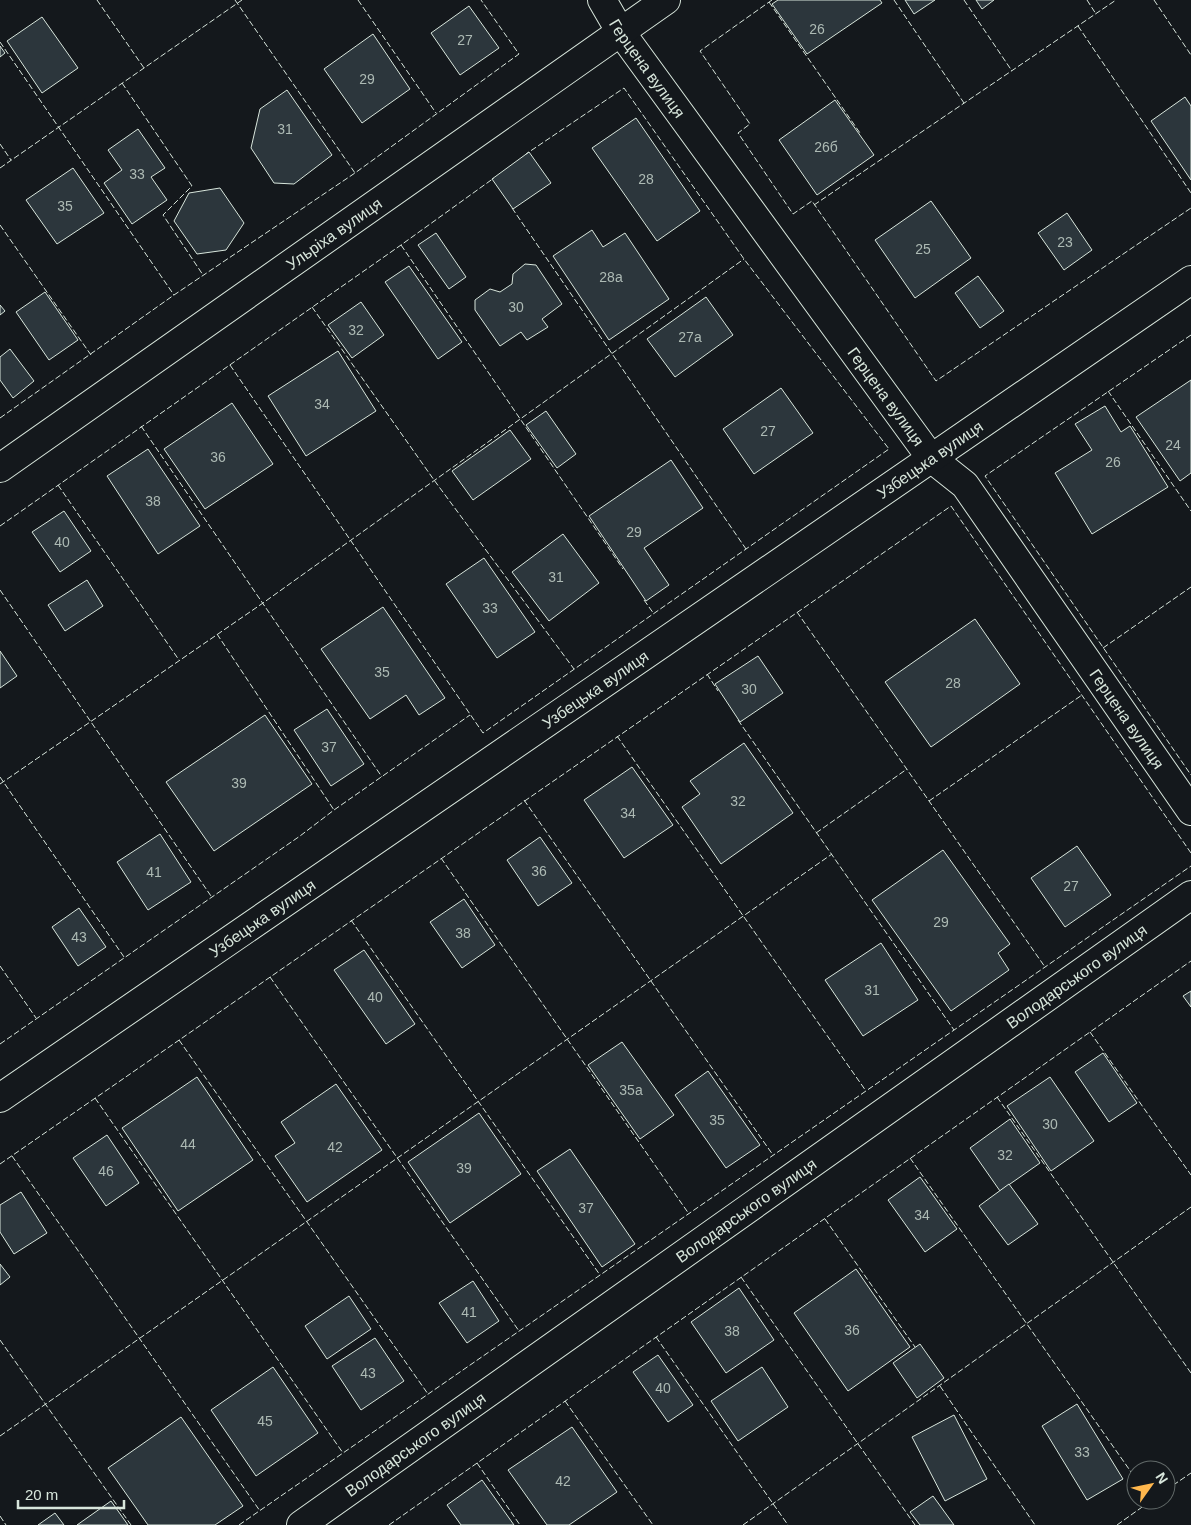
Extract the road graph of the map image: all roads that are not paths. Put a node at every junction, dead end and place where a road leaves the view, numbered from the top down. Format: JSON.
{"nodes":[{"id":1,"x":602,"y":0,"type":"edge"},
{"id":2,"x":666,"y":0,"type":"edge"},
{"id":3,"x":620,"y":31,"type":"junction"},
{"id":4,"x":1191,"y":280,"type":"edge"},
{"id":5,"x":931,"y":458,"type":"junction"},
{"id":6,"x":0,"y":468,"type":"edge"},
{"id":7,"x":1191,"y":811,"type":"edge"},
{"id":8,"x":1191,"y":895,"type":"edge"},
{"id":9,"x":0,"y":1098,"type":"edge"},
{"id":10,"x":301,"y":1525,"type":"edge"}],
"edges":[{"from":1,"to":3,"type":"street","name":"Герцена вулиця"},
{"from":2,"to":3,"type":"street","name":"Ульріха вулиця"},
{"from":3,"to":5,"type":"street","name":"Герцена вулиця"},
{"from":3,"to":6,"type":"street","name":"Ульріха вулиця"},
{"from":4,"to":5,"type":"street","name":"Узбецька вулиця"},
{"from":5,"to":7,"type":"street","name":"Герцена вулиця"},
{"from":5,"to":9,"type":"street","name":"Узбецька вулиця"},
{"from":8,"to":10,"type":"street","name":"Володарського вулиця"}]}
